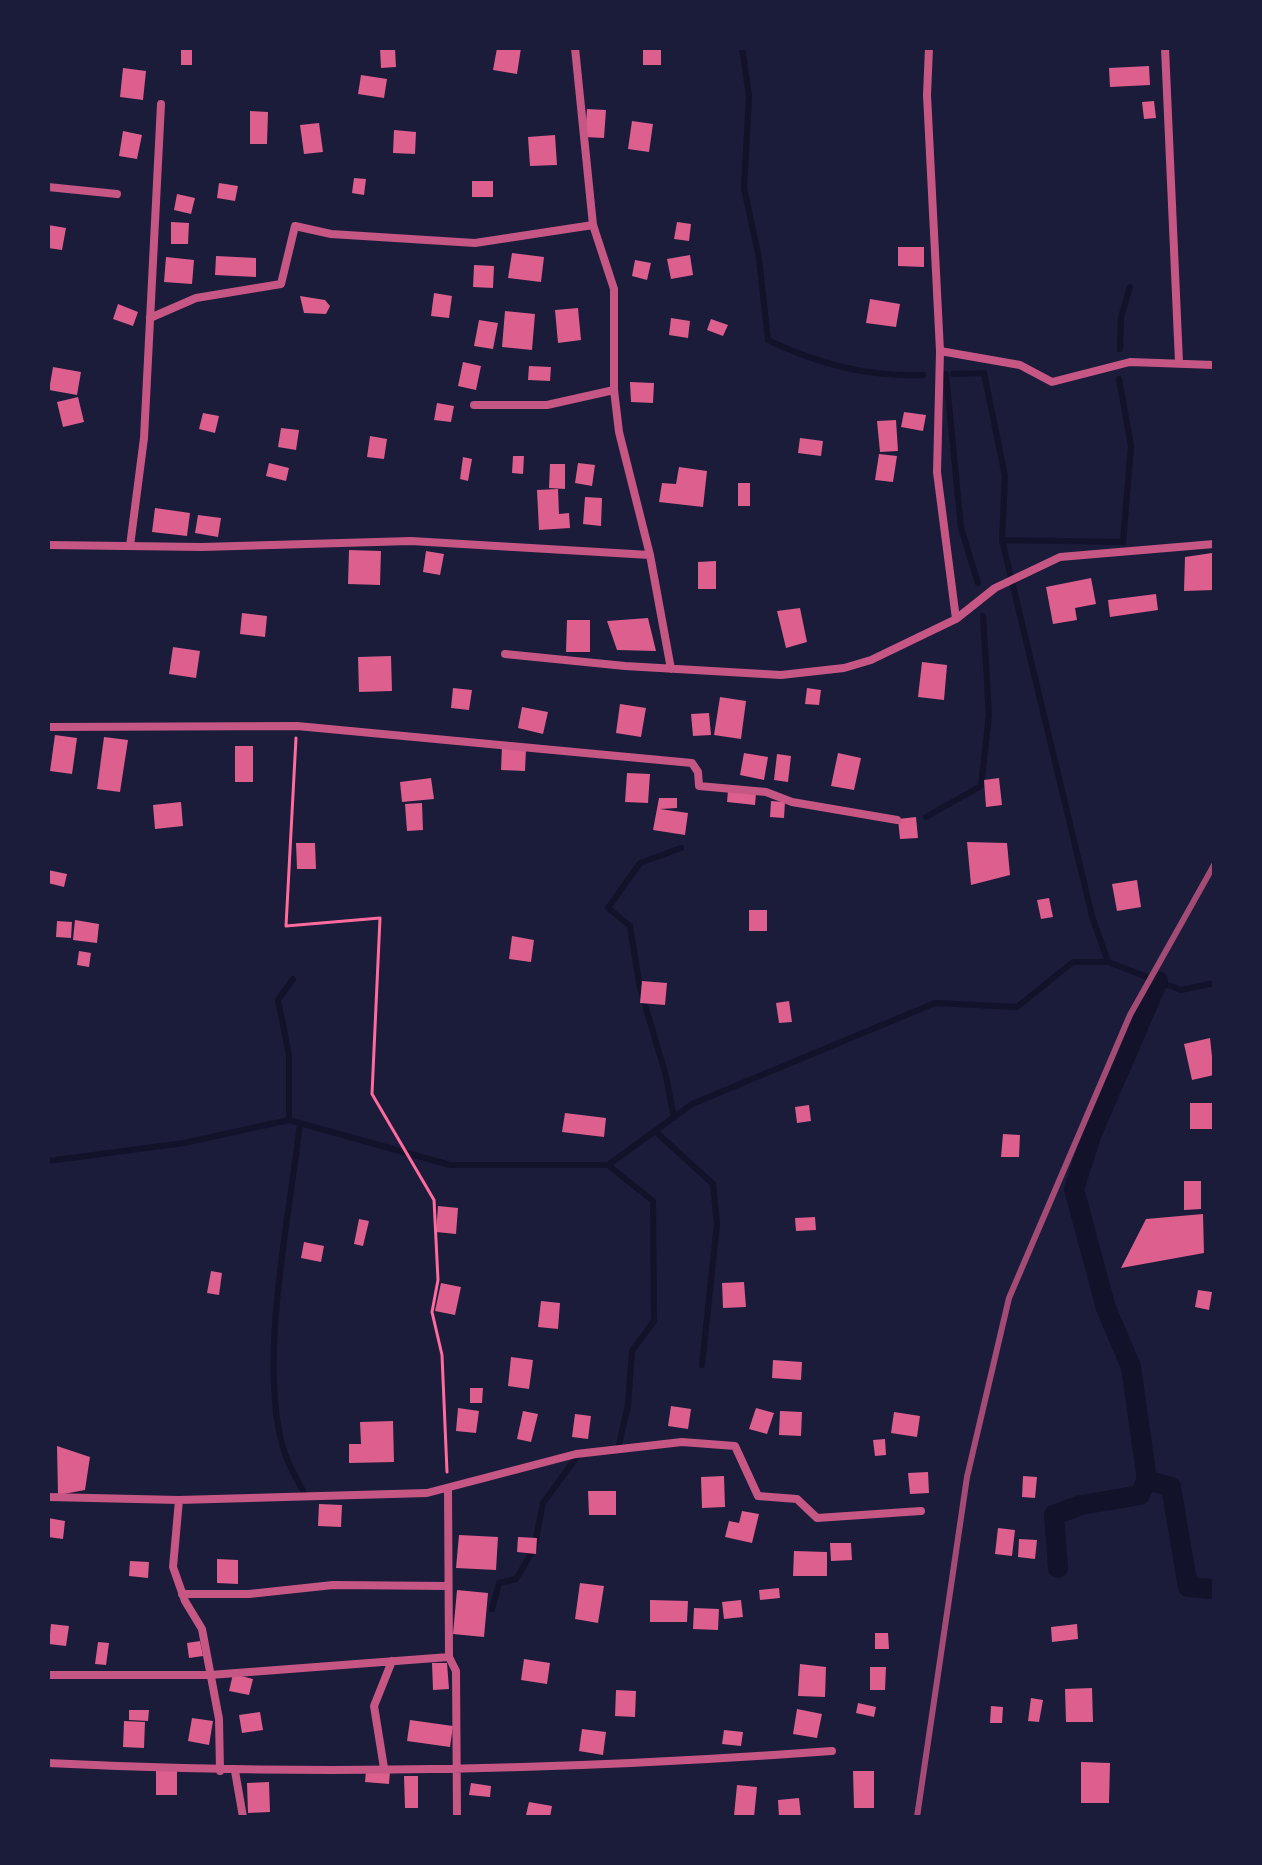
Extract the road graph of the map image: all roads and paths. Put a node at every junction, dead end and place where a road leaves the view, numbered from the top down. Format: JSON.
{"nodes":[{"id":1,"x":575,"y":48,"type":"edge"},
{"id":2,"x":929,"y":48,"type":"edge"},
{"id":3,"x":1165,"y":48,"type":"edge"},
{"id":4,"x":161,"y":104,"type":"dead end"},
{"id":5,"x":48,"y":187,"type":"edge"},
{"id":6,"x":117,"y":194,"type":"dead end"},
{"id":7,"x":593,"y":225,"type":"junction"},
{"id":8,"x":150,"y":318,"type":"junction"},
{"id":9,"x":940,"y":351,"type":"junction"},
{"id":10,"x":1179,"y":362,"type":"junction"},
{"id":11,"x":1214,"y":365,"type":"edge"},
{"id":12,"x":614,"y":390,"type":"junction"},
{"id":13,"x":474,"y":405,"type":"dead end"},
{"id":14,"x":1214,"y":544,"type":"edge"},
{"id":15,"x":48,"y":545,"type":"edge"},
{"id":16,"x":130,"y":546,"type":"junction"},
{"id":17,"x":650,"y":555,"type":"junction"},
{"id":18,"x":956,"y":619,"type":"junction"},
{"id":19,"x":505,"y":654,"type":"dead end"},
{"id":20,"x":671,"y":669,"type":"junction"},
{"id":21,"x":297,"y":726,"type":"junction"},
{"id":22,"x":48,"y":727,"type":"edge"},
{"id":23,"x":897,"y":820,"type":"dead end"},
{"id":24,"x":448,"y":1489,"type":"junction"},
{"id":25,"x":48,"y":1497,"type":"edge"},
{"id":26,"x":179,"y":1500,"type":"junction"},
{"id":27,"x":921,"y":1511,"type":"dead end"},
{"id":28,"x":448,"y":1586,"type":"junction"},
{"id":29,"x":182,"y":1594,"type":"junction"},
{"id":30,"x":449,"y":1657,"type":"junction"},
{"id":31,"x":392,"y":1661,"type":"junction"},
{"id":32,"x":48,"y":1675,"type":"edge"},
{"id":33,"x":210,"y":1675,"type":"junction"},
{"id":34,"x":832,"y":1751,"type":"dead end"},
{"id":35,"x":48,"y":1763,"type":"edge"},
{"id":36,"x":455,"y":1767,"type":"junction"},
{"id":37,"x":384,"y":1768,"type":"junction"},
{"id":38,"x":220,"y":1771,"type":"junction"},
{"id":39,"x":235,"y":1771,"type":"junction"},
{"id":40,"x":243,"y":1817,"type":"edge"},
{"id":41,"x":457,"y":1817,"type":"edge"}],
"edges":[{"from":1,"to":7,"type":"street"},
{"from":2,"to":9,"type":"street"},
{"from":3,"to":10,"type":"street"},
{"from":4,"to":8,"type":"street"},
{"from":5,"to":6,"type":"street"},
{"from":7,"to":8,"type":"street"},
{"from":7,"to":12,"type":"street"},
{"from":8,"to":16,"type":"street"},
{"from":9,"to":10,"type":"street"},
{"from":9,"to":18,"type":"street"},
{"from":10,"to":11,"type":"street"},
{"from":12,"to":13,"type":"street"},
{"from":12,"to":17,"type":"street"},
{"from":14,"to":18,"type":"street"},
{"from":15,"to":16,"type":"street"},
{"from":16,"to":17,"type":"street"},
{"from":17,"to":20,"type":"street"},
{"from":18,"to":20,"type":"street"},
{"from":19,"to":20,"type":"street"},
{"from":21,"to":22,"type":"street"},
{"from":21,"to":23,"type":"street"},
{"from":21,"to":24,"type":"path"},
{"from":24,"to":26,"type":"street"},
{"from":24,"to":27,"type":"street"},
{"from":24,"to":28,"type":"street"},
{"from":25,"to":26,"type":"street"},
{"from":26,"to":29,"type":"street"},
{"from":28,"to":29,"type":"street"},
{"from":28,"to":30,"type":"street"},
{"from":29,"to":33,"type":"street"},
{"from":30,"to":31,"type":"street"},
{"from":30,"to":36,"type":"street"},
{"from":31,"to":33,"type":"street"},
{"from":31,"to":37,"type":"street"},
{"from":32,"to":33,"type":"street"},
{"from":33,"to":38,"type":"street"},
{"from":34,"to":36,"type":"street"},
{"from":35,"to":38,"type":"street"},
{"from":36,"to":37,"type":"street"},
{"from":36,"to":41,"type":"street"},
{"from":37,"to":39,"type":"street"},
{"from":38,"to":39,"type":"street"},
{"from":39,"to":40,"type":"street"}]}
